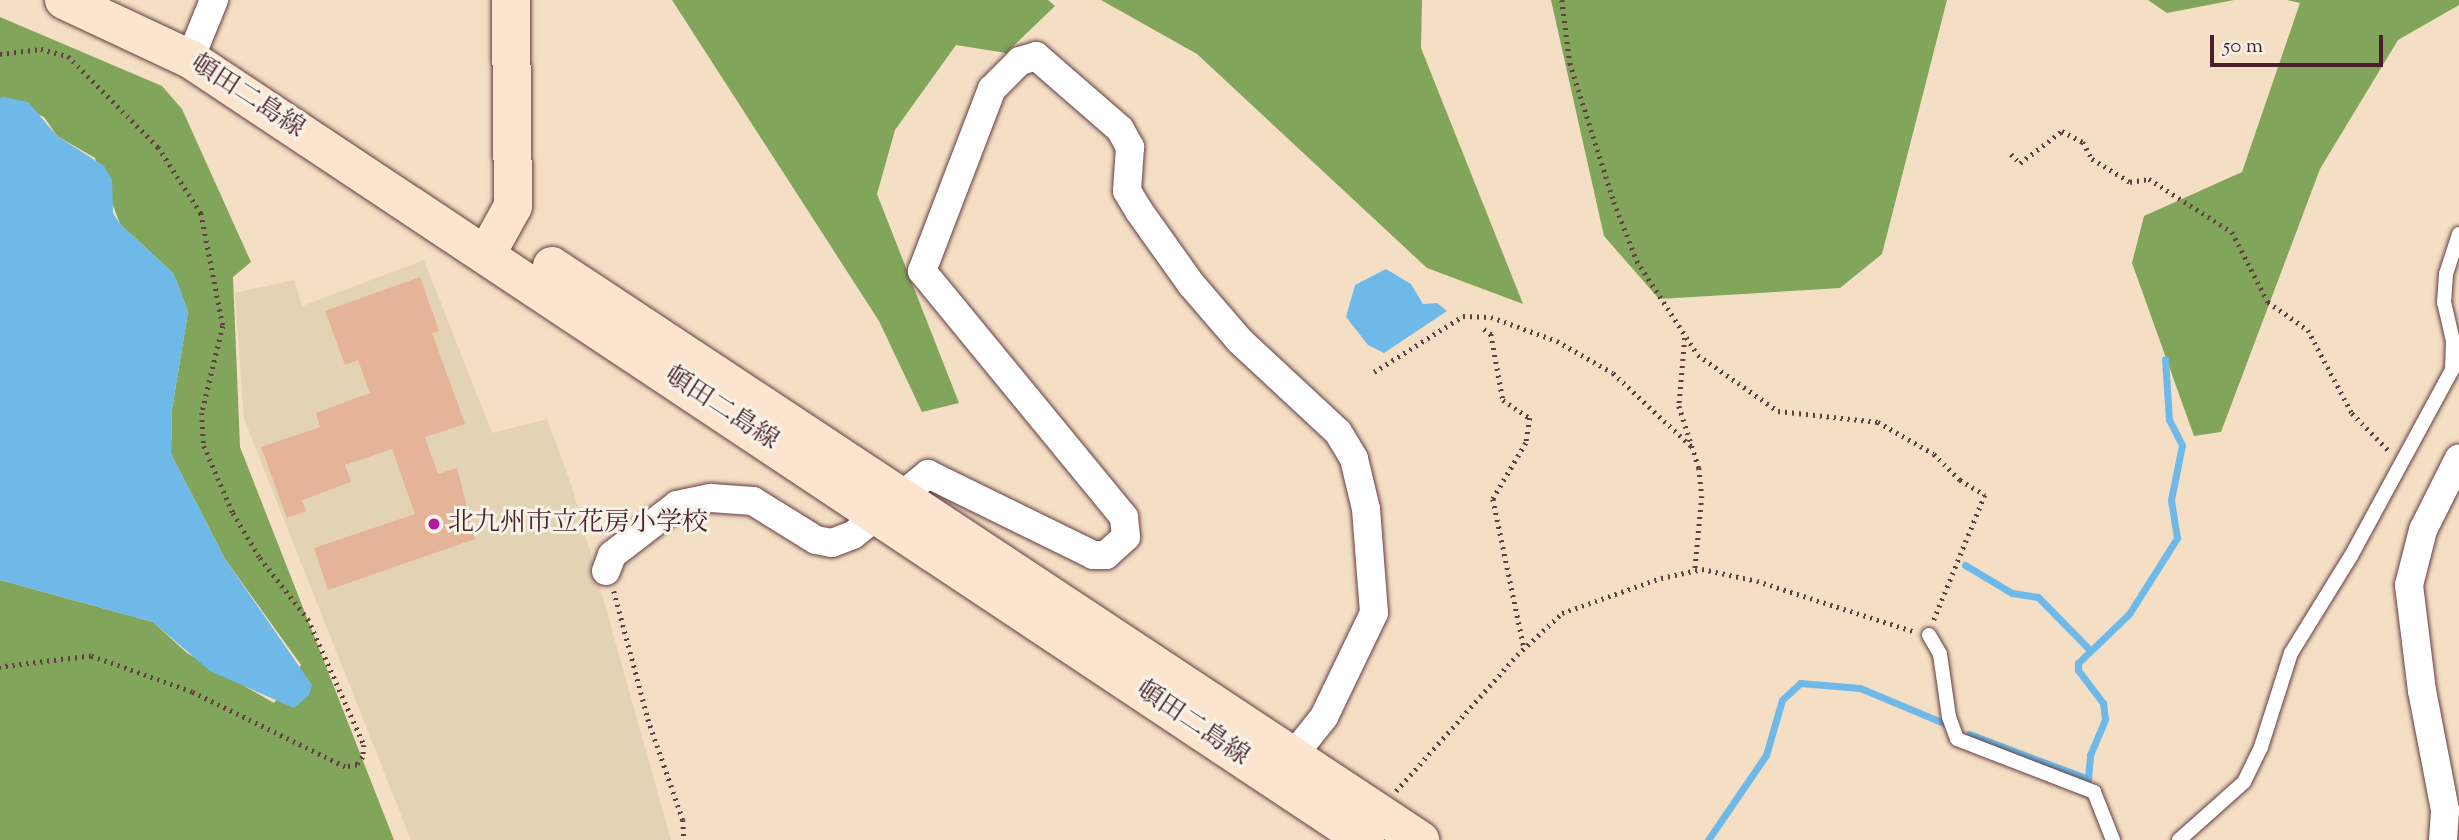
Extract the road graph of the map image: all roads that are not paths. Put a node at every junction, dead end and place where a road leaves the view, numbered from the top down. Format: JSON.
{"nodes":[{"id":1,"x":64,"y":0,"type":"edge"},
{"id":2,"x":130,"y":0,"type":"edge"},
{"id":3,"x":214,"y":0,"type":"edge"},
{"id":4,"x":511,"y":0,"type":"edge"},
{"id":5,"x":195,"y":47,"type":"junction"},
{"id":6,"x":2459,"y":234,"type":"edge"},
{"id":7,"x":492,"y":243,"type":"junction"},
{"id":8,"x":2454,"y":476,"type":"edge"},
{"id":9,"x":891,"y":504,"type":"junction"},
{"id":10,"x":606,"y":571,"type":"road end"},
{"id":11,"x":1929,"y":635,"type":"road end"},
{"id":12,"x":1292,"y":757,"type":"junction"},
{"id":13,"x":2452,"y":813,"type":"edge"},
{"id":14,"x":1370,"y":827,"type":"edge"},
{"id":15,"x":1420,"y":840,"type":"edge"},
{"id":16,"x":2113,"y":840,"type":"edge"},
{"id":17,"x":2179,"y":840,"type":"edge"},
{"id":18,"x":2443,"y":840,"type":"edge"}],
"edges":[{"from":1,"to":5,"type":"main road","name":"頓田二島線"},
{"from":2,"to":5,"type":"main road","name":"頓田二島線"},
{"from":3,"to":5,"type":"street"},
{"from":4,"to":7,"type":"main road"},
{"from":5,"to":7,"type":"main road","name":"頓田二島線"},
{"from":6,"to":17,"type":"lane"},
{"from":7,"to":9,"type":"main road","name":"頓田二島線"},
{"from":8,"to":13,"type":"street"},
{"from":9,"to":10,"type":"street"},
{"from":9,"to":12,"type":"main road","name":"頓田二島線"},
{"from":9,"to":12,"type":"street"},
{"from":9,"to":14,"type":"main road","name":"頓田二島線"},
{"from":11,"to":16,"type":"lane"},
{"from":12,"to":14,"type":"main road","name":"頓田二島線"},
{"from":13,"to":18,"type":"street"},
{"from":14,"to":15,"type":"main road","name":"頓田二島線"}]}
